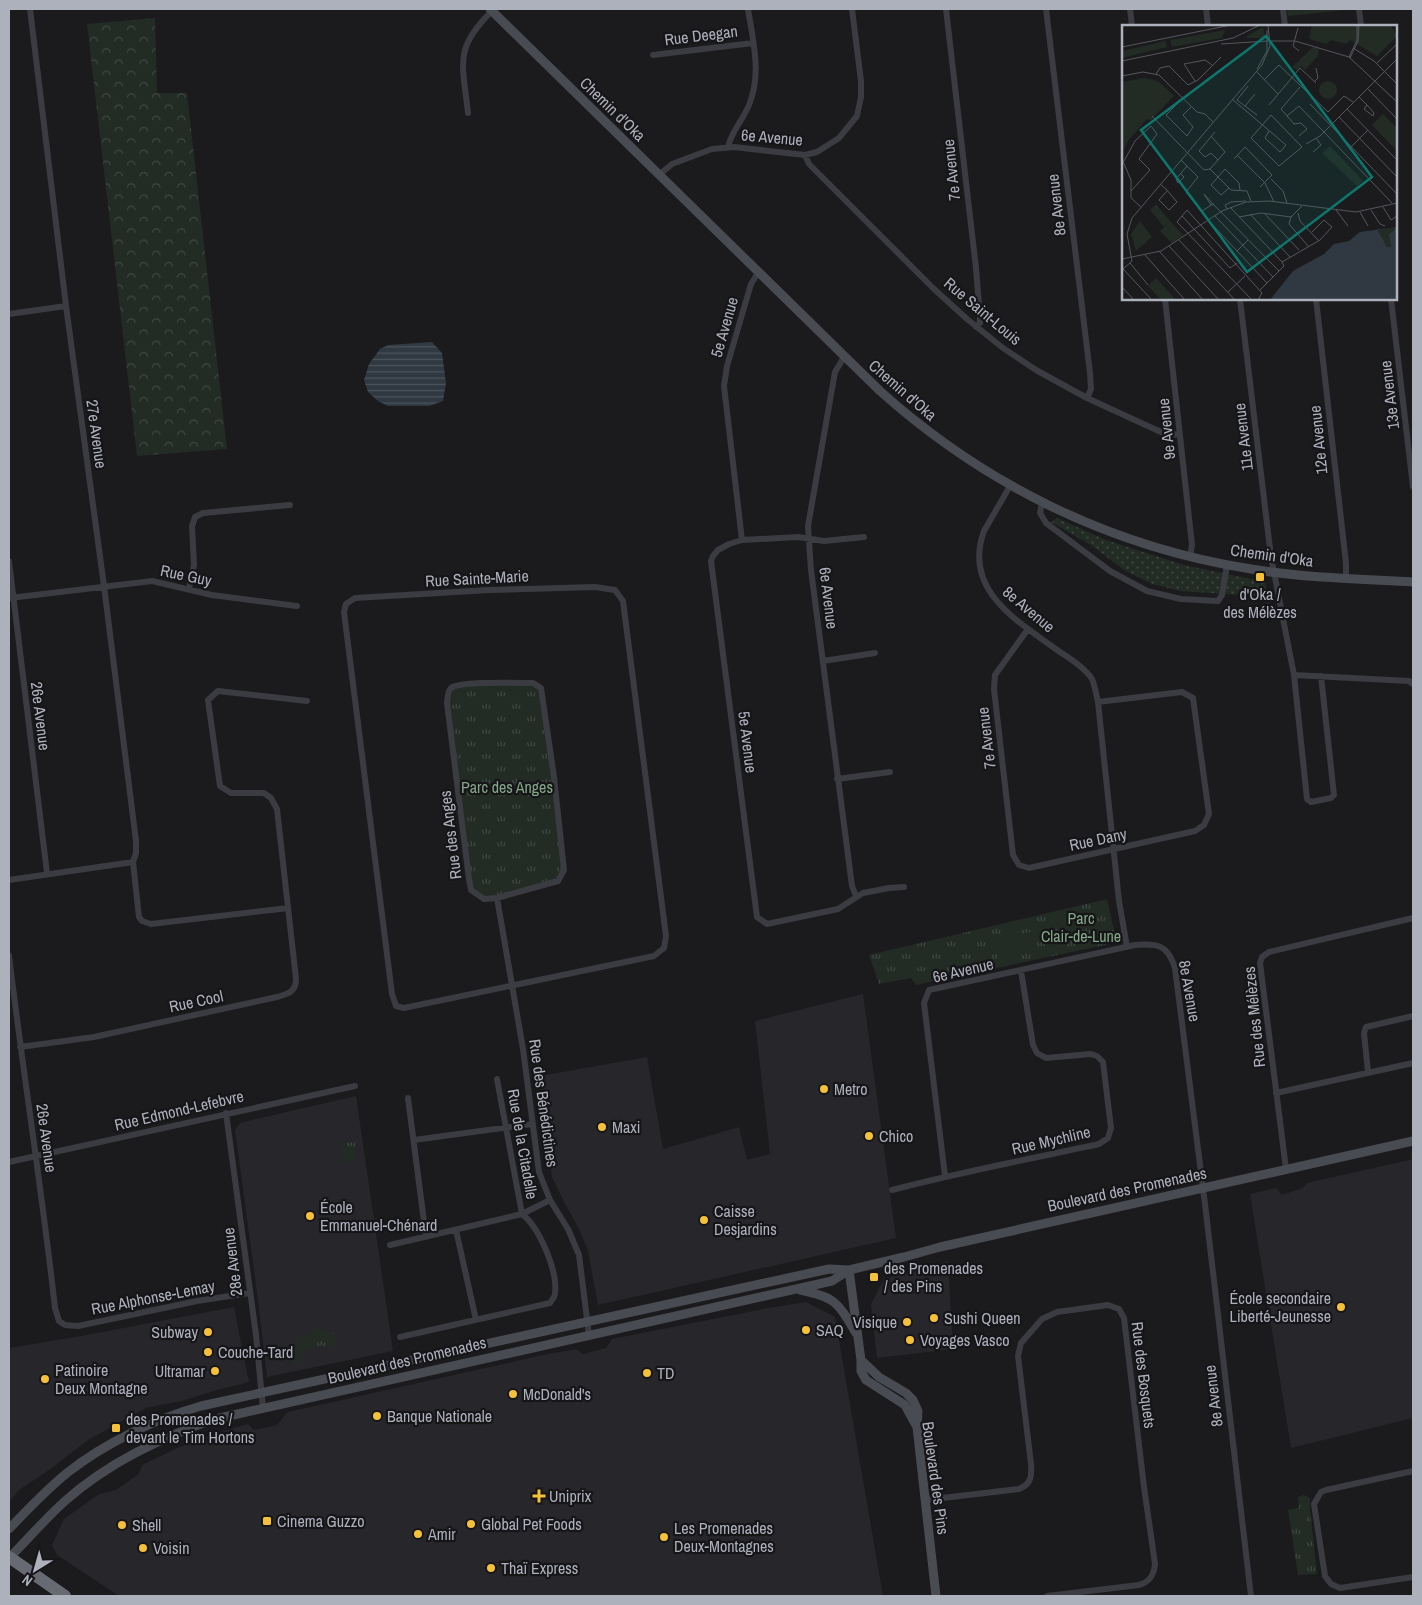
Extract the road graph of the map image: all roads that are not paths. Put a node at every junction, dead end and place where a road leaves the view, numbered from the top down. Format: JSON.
{"nodes":[{"id":1,"x":30,"y":9,"type":"edge"},
{"id":2,"x":748,"y":9,"type":"edge"},
{"id":3,"x":852,"y":9,"type":"edge"},
{"id":4,"x":946,"y":9,"type":"edge"},
{"id":5,"x":1046,"y":9,"type":"edge"},
{"id":6,"x":1130,"y":9,"type":"edge"},
{"id":7,"x":1206,"y":9,"type":"edge"},
{"id":8,"x":1283,"y":9,"type":"edge"},
{"id":9,"x":1359,"y":9,"type":"edge"},
{"id":10,"x":491,"y":10,"type":"edge"},
{"id":11,"x":1132,"y":25,"type":"edge"},
{"id":12,"x":1208,"y":25,"type":"edge"},
{"id":13,"x":1285,"y":25,"type":"edge"},
{"id":14,"x":1361,"y":25,"type":"edge"},
{"id":15,"x":753,"y":43,"type":"junction"},
{"id":16,"x":653,"y":55,"type":"dead end"},
{"id":17,"x":468,"y":113,"type":"dead end"},
{"id":18,"x":728,"y":147,"type":"junction"},
{"id":19,"x":805,"y":156,"type":"junction"},
{"id":20,"x":659,"y":175,"type":"junction"},
{"id":21,"x":758,"y":273,"type":"junction"},
{"id":22,"x":1165,"y":300,"type":"edge"},
{"id":23,"x":1240,"y":300,"type":"edge"},
{"id":24,"x":1316,"y":300,"type":"edge"},
{"id":25,"x":1392,"y":300,"type":"edge"},
{"id":26,"x":66,"y":306,"type":"junction"},
{"id":27,"x":9,"y":314,"type":"edge"},
{"id":28,"x":976,"y":327,"type":"junction"},
{"id":29,"x":844,"y":358,"type":"junction"},
{"id":30,"x":1087,"y":398,"type":"junction"},
{"id":31,"x":1180,"y":435,"type":"junction"},
{"id":32,"x":1010,"y":486,"type":"junction"},
{"id":33,"x":1413,"y":487,"type":"edge"},
{"id":34,"x":1042,"y":503,"type":"junction"},
{"id":35,"x":290,"y":505,"type":"dead end"},
{"id":36,"x":864,"y":537,"type":"dead end"},
{"id":37,"x":808,"y":539,"type":"junction"},
{"id":38,"x":742,"y":540,"type":"junction"},
{"id":39,"x":1190,"y":557,"type":"junction"},
{"id":40,"x":9,"y":561,"type":"edge"},
{"id":41,"x":1227,"y":565,"type":"junction"},
{"id":42,"x":1274,"y":572,"type":"junction"},
{"id":43,"x":1346,"y":578,"type":"junction"},
{"id":44,"x":1413,"y":582,"type":"edge"},
{"id":45,"x":104,"y":586,"type":"junction"},
{"id":46,"x":189,"y":589,"type":"junction"},
{"id":47,"x":11,"y":598,"type":"edge"},
{"id":48,"x":297,"y":606,"type":"dead end"},
{"id":49,"x":1028,"y":629,"type":"junction"},
{"id":50,"x":875,"y":653,"type":"dead end"},
{"id":51,"x":823,"y":661,"type":"junction"},
{"id":52,"x":1294,"y":675,"type":"junction"},
{"id":53,"x":1321,"y":676,"type":"junction"},
{"id":54,"x":1413,"y":684,"type":"edge"},
{"id":55,"x":306,"y":701,"type":"dead end"},
{"id":56,"x":1098,"y":702,"type":"junction"},
{"id":57,"x":890,"y":772,"type":"dead end"},
{"id":58,"x":837,"y":780,"type":"junction"},
{"id":59,"x":1113,"y":850,"type":"junction"},
{"id":60,"x":1013,"y":855,"type":"joint"},
{"id":61,"x":133,"y":862,"type":"junction"},
{"id":62,"x":47,"y":873,"type":"junction"},
{"id":63,"x":9,"y":880,"type":"edge"},
{"id":64,"x":904,"y":888,"type":"dead end"},
{"id":65,"x":856,"y":896,"type":"junction"},
{"id":66,"x":498,"y":898,"type":"junction"},
{"id":67,"x":288,"y":908,"type":"junction"},
{"id":68,"x":1413,"y":918,"type":"edge"},
{"id":69,"x":1127,"y":947,"type":"junction"},
{"id":70,"x":9,"y":955,"type":"edge"},
{"id":71,"x":1022,"y":970,"type":"junction"},
{"id":72,"x":513,"y":985,"type":"junction"},
{"id":73,"x":1413,"y":1016,"type":"edge"},
{"id":74,"x":20,"y":1047,"type":"junction"},
{"id":75,"x":1413,"y":1063,"type":"edge"},
{"id":76,"x":1368,"y":1072,"type":"junction"},
{"id":77,"x":497,"y":1079,"type":"dead end"},
{"id":78,"x":355,"y":1086,"type":"dead end"},
{"id":79,"x":1276,"y":1093,"type":"junction"},
{"id":80,"x":408,"y":1098,"type":"dead end"},
{"id":81,"x":226,"y":1113,"type":"junction"},
{"id":82,"x":532,"y":1124,"type":"junction"},
{"id":83,"x":506,"y":1127,"type":"junction"},
{"id":84,"x":414,"y":1140,"type":"junction"},
{"id":85,"x":1413,"y":1141,"type":"edge"},
{"id":86,"x":36,"y":1156,"type":"junction"},
{"id":87,"x":9,"y":1162,"type":"edge"},
{"id":88,"x":1286,"y":1169,"type":"junction"},
{"id":89,"x":945,"y":1176,"type":"junction"},
{"id":90,"x":1203,"y":1188,"type":"junction"},
{"id":91,"x":892,"y":1190,"type":"dead end"},
{"id":92,"x":550,"y":1200,"type":"junction"},
{"id":93,"x":522,"y":1214,"type":"junction"},
{"id":94,"x":456,"y":1230,"type":"junction"},
{"id":95,"x":426,"y":1237,"type":"junction"},
{"id":96,"x":390,"y":1245,"type":"dead end"},
{"id":97,"x":849,"y":1270,"type":"junction"},
{"id":98,"x":795,"y":1289,"type":"junction"},
{"id":99,"x":249,"y":1293,"type":"junction"},
{"id":100,"x":476,"y":1320,"type":"junction"},
{"id":101,"x":588,"y":1322,"type":"junction"},
{"id":102,"x":62,"y":1324,"type":"joint"},
{"id":103,"x":589,"y":1335,"type":"junction"},
{"id":104,"x":400,"y":1337,"type":"dead end"},
{"id":105,"x":858,"y":1338,"type":"junction"},
{"id":106,"x":262,"y":1393,"type":"junction"},
{"id":107,"x":263,"y":1408,"type":"junction"},
{"id":108,"x":1413,"y":1471,"type":"edge"},
{"id":109,"x":925,"y":1500,"type":"junction"},
{"id":110,"x":9,"y":1529,"type":"edge"},
{"id":111,"x":9,"y":1557,"type":"edge"},
{"id":112,"x":1413,"y":1577,"type":"edge"},
{"id":113,"x":65,"y":1596,"type":"edge"},
{"id":114,"x":936,"y":1596,"type":"edge"},
{"id":115,"x":1047,"y":1596,"type":"edge"},
{"id":116,"x":1251,"y":1596,"type":"edge"}],
"edges":[{"from":1,"to":26,"type":"street","name":"27e Avenue"},
{"from":2,"to":15,"type":"street"},
{"from":3,"to":19,"type":"street","name":"6e Avenue"},
{"from":4,"to":28,"type":"street","name":"7e Avenue"},
{"from":5,"to":30,"type":"street","name":"8e Avenue"},
{"from":6,"to":11,"type":"street"},
{"from":7,"to":12,"type":"street"},
{"from":8,"to":13,"type":"street"},
{"from":9,"to":14,"type":"street"},
{"from":10,"to":17,"type":"street"},
{"from":10,"to":20,"type":"street","name":"Chemin d'Oka"},
{"from":15,"to":16,"type":"street","name":"Rue Deegan"},
{"from":15,"to":18,"type":"street"},
{"from":18,"to":19,"type":"street","name":"6e Avenue"},
{"from":18,"to":20,"type":"street","name":"6e Avenue"},
{"from":19,"to":28,"type":"street","name":"Rue Saint-Louis"},
{"from":20,"to":21,"type":"street","name":"Chemin d'Oka"},
{"from":21,"to":29,"type":"street","name":"Chemin d'Oka"},
{"from":21,"to":38,"type":"street","name":"5e Avenue"},
{"from":22,"to":31,"type":"street","name":"9e Avenue"},
{"from":23,"to":42,"type":"street","name":"11e Avenue"},
{"from":24,"to":43,"type":"street","name":"12e Avenue"},
{"from":25,"to":33,"type":"street","name":"13e Avenue"},
{"from":26,"to":27,"type":"street"},
{"from":26,"to":45,"type":"street","name":"27e Avenue"},
{"from":28,"to":30,"type":"street","name":"Rue Saint-Louis"},
{"from":29,"to":32,"type":"street","name":"Chemin d'Oka"},
{"from":29,"to":37,"type":"street","name":"6e Avenue"},
{"from":30,"to":31,"type":"street","name":"Rue Saint-Louis"},
{"from":31,"to":39,"type":"street","name":"9e Avenue"},
{"from":32,"to":34,"type":"street","name":"Chemin d'Oka"},
{"from":32,"to":49,"type":"street","name":"8e Avenue"},
{"from":34,"to":39,"type":"street","name":"Chemin d'Oka"},
{"from":34,"to":41,"type":"street"},
{"from":35,"to":46,"type":"street"},
{"from":36,"to":37,"type":"street"},
{"from":37,"to":38,"type":"street"},
{"from":37,"to":51,"type":"street","name":"6e Avenue"},
{"from":38,"to":65,"type":"street","name":"5e Avenue"},
{"from":39,"to":41,"type":"street","name":"Chemin d'Oka"},
{"from":40,"to":47,"type":"street","name":"26e Avenue"},
{"from":41,"to":42,"type":"street","name":"Chemin d'Oka"},
{"from":42,"to":43,"type":"street","name":"Chemin d'Oka"},
{"from":42,"to":52,"type":"street"},
{"from":43,"to":44,"type":"street","name":"Chemin d'Oka"},
{"from":45,"to":46,"type":"street","name":"Rue Guy"},
{"from":45,"to":47,"type":"street","name":"Rue Guy"},
{"from":45,"to":61,"type":"street","name":"27e Avenue"},
{"from":46,"to":48,"type":"street","name":"Rue Guy"},
{"from":47,"to":62,"type":"street","name":"26e Avenue"},
{"from":49,"to":56,"type":"street","name":"8e Avenue"},
{"from":49,"to":60,"type":"street","name":"7e Avenue"},
{"from":50,"to":51,"type":"street"},
{"from":51,"to":58,"type":"street","name":"6e Avenue"},
{"from":52,"to":53,"type":"street"},
{"from":52,"to":53,"type":"street"},
{"from":53,"to":54,"type":"street"},
{"from":55,"to":67,"type":"street"},
{"from":56,"to":59,"type":"street","name":"8e Avenue"},
{"from":56,"to":59,"type":"street","name":"Rue Dany"},
{"from":57,"to":58,"type":"street"},
{"from":58,"to":65,"type":"street","name":"6e Avenue"},
{"from":59,"to":60,"type":"street","name":"Rue Dany"},
{"from":59,"to":69,"type":"street","name":"8e Avenue"},
{"from":61,"to":62,"type":"street"},
{"from":61,"to":67,"type":"street","name":"27e Avenue"},
{"from":62,"to":63,"type":"street"},
{"from":64,"to":65,"type":"street"},
{"from":66,"to":66,"type":"street","name":"Rue des Anges"},
{"from":66,"to":72,"type":"street","name":"Rue des Bénédictines"},
{"from":67,"to":74,"type":"street","name":"Rue Cool"},
{"from":68,"to":79,"type":"street","name":"Rue des Mélèzes"},
{"from":69,"to":71,"type":"street","name":"6e Avenue"},
{"from":69,"to":90,"type":"street","name":"8e Avenue"},
{"from":70,"to":74,"type":"street","name":"26e Avenue"},
{"from":71,"to":89,"type":"street","name":"6e Avenue"},
{"from":71,"to":89,"type":"street","name":"Rue Mychline"},
{"from":72,"to":72,"type":"street","name":"Rue Sainte-Marie"},
{"from":72,"to":82,"type":"street","name":"Rue des Bénédictines"},
{"from":73,"to":76,"type":"street"},
{"from":74,"to":86,"type":"street","name":"26e Avenue"},
{"from":75,"to":76,"type":"street"},
{"from":76,"to":79,"type":"street"},
{"from":77,"to":83,"type":"street","name":"Rue de la Citadelle"},
{"from":78,"to":81,"type":"street","name":"Rue Edmond-Lefebvre"},
{"from":79,"to":88,"type":"street","name":"Rue des Mélèzes"},
{"from":80,"to":84,"type":"street"},
{"from":81,"to":86,"type":"street","name":"Rue Edmond-Lefebvre"},
{"from":81,"to":99,"type":"street","name":"28e Avenue"},
{"from":82,"to":83,"type":"street"},
{"from":82,"to":92,"type":"street","name":"Rue des Bénédictines"},
{"from":83,"to":84,"type":"street"},
{"from":83,"to":93,"type":"street","name":"Rue de la Citadelle"},
{"from":84,"to":95,"type":"street"},
{"from":85,"to":88,"type":"street","name":"Boulevard des Promenades"},
{"from":86,"to":87,"type":"street","name":"Rue Edmond-Lefebvre"},
{"from":86,"to":102,"type":"street","name":"26e Avenue"},
{"from":88,"to":90,"type":"street","name":"Boulevard des Promenades"},
{"from":89,"to":91,"type":"street","name":"Rue Mychline"},
{"from":90,"to":97,"type":"street","name":"Boulevard des Promenades"},
{"from":90,"to":116,"type":"street","name":"8e Avenue"},
{"from":92,"to":93,"type":"street"},
{"from":92,"to":101,"type":"street","name":"Rue des Bénédictines"},
{"from":93,"to":94,"type":"street"},
{"from":93,"to":100,"type":"street"},
{"from":94,"to":95,"type":"street"},
{"from":94,"to":100,"type":"street"},
{"from":95,"to":96,"type":"street"},
{"from":97,"to":98,"type":"street","name":"Boulevard des Promenades"},
{"from":97,"to":101,"type":"street","name":"Boulevard des Promenades"},
{"from":97,"to":105,"type":"street"},
{"from":98,"to":103,"type":"street","name":"Boulevard des Promenades"},
{"from":98,"to":105,"type":"street"},
{"from":99,"to":102,"type":"street","name":"Rue Alphonse-Lemay"},
{"from":99,"to":106,"type":"street","name":"28e Avenue"},
{"from":100,"to":104,"type":"street"},
{"from":101,"to":103,"type":"street","name":"Rue des Bénédictines"},
{"from":101,"to":106,"type":"street","name":"Boulevard des Promenades"},
{"from":103,"to":107,"type":"street","name":"Boulevard des Promenades"},
{"from":105,"to":109,"type":"street","name":"Boulevard des Pins"},
{"from":106,"to":107,"type":"street","name":"28e Avenue"},
{"from":106,"to":110,"type":"street","name":"Boulevard des Promenades"},
{"from":107,"to":111,"type":"street","name":"Boulevard des Promenades"},
{"from":108,"to":112,"type":"street"},
{"from":109,"to":114,"type":"street","name":"Boulevard des Pins"},
{"from":109,"to":115,"type":"street","name":"Rue des Bosquets"},
{"from":111,"to":113,"type":"highway"}]}
